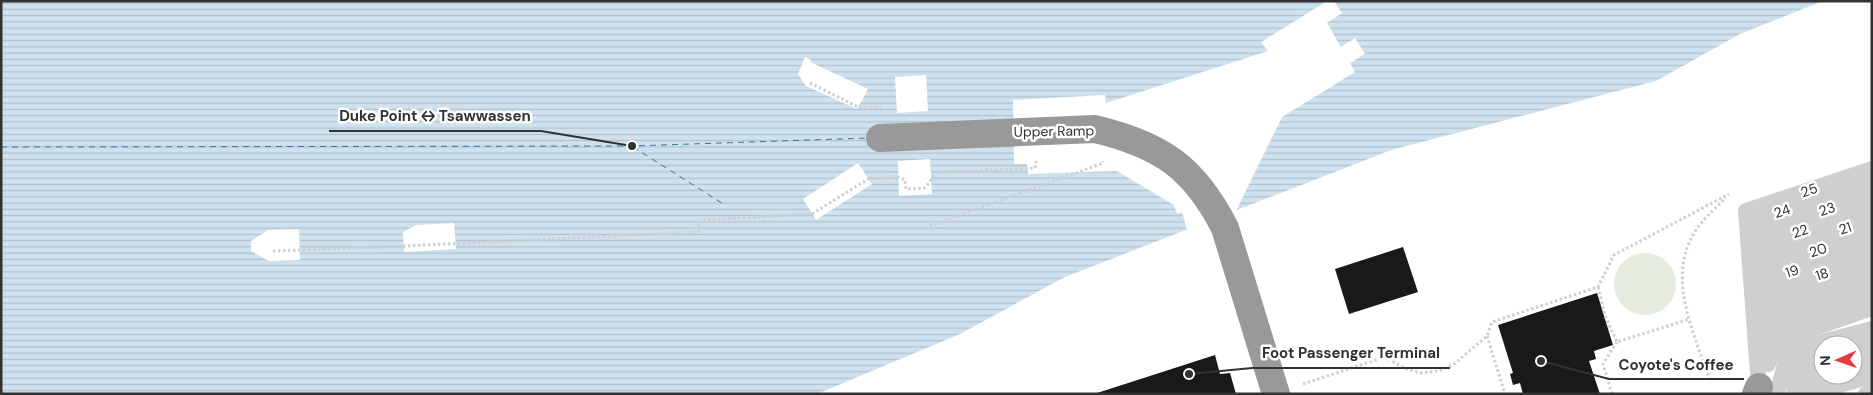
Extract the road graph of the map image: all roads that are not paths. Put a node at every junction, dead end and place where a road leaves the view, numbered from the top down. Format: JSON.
{"nodes":[{"id":1,"x":1872,"y":168,"type":"edge"},
{"id":2,"x":1872,"y":181,"type":"edge"},
{"id":3,"x":1872,"y":194,"type":"edge"},
{"id":4,"x":1872,"y":207,"type":"edge"},
{"id":5,"x":1872,"y":219,"type":"edge"},
{"id":6,"x":1872,"y":232,"type":"edge"},
{"id":7,"x":1872,"y":245,"type":"edge"},
{"id":8,"x":1872,"y":257,"type":"edge"},
{"id":9,"x":1872,"y":270,"type":"edge"},
{"id":10,"x":1872,"y":283,"type":"edge"},
{"id":11,"x":1872,"y":296,"type":"edge"},
{"id":12,"x":1776,"y":304,"type":"edge"},
{"id":13,"x":1872,"y":308,"type":"edge"},
{"id":14,"x":1872,"y":317,"type":"edge"},
{"id":15,"x":1872,"y":329,"type":"edge"},
{"id":16,"x":1813,"y":347,"type":"edge"},
{"id":17,"x":1813,"y":359,"type":"edge"},
{"id":18,"x":1872,"y":376,"type":"edge"},
{"id":19,"x":1283,"y":391,"type":"edge"},
{"id":20,"x":1768,"y":392,"type":"edge"},
{"id":21,"x":1872,"y":392,"type":"edge"},
{"id":22,"x":1787,"y":394,"type":"edge"},
{"id":23,"x":1866,"y":394,"type":"edge"}],
"edges":[{"from":1,"to":12,"type":"lane","name":"25"},
{"from":2,"to":12,"type":"lane","name":"24"},
{"from":3,"to":12,"type":"lane","name":"23"},
{"from":4,"to":12,"type":"lane","name":"22"},
{"from":5,"to":12,"type":"lane","name":"21"},
{"from":6,"to":12,"type":"lane","name":"20"},
{"from":7,"to":12,"type":"lane","name":"19"},
{"from":8,"to":12,"type":"lane","name":"18"},
{"from":9,"to":12,"type":"lane"},
{"from":10,"to":12,"type":"lane"},
{"from":11,"to":12,"type":"lane"},
{"from":12,"to":13,"type":"lane"},
{"from":12,"to":15,"type":"lane"},
{"from":12,"to":16,"type":"lane"},
{"from":12,"to":17,"type":"lane"},
{"from":12,"to":18,"type":"lane"},
{"from":12,"to":20,"type":"lane"},
{"from":12,"to":20,"type":"lane"},
{"from":12,"to":20,"type":"lane"},
{"from":12,"to":20,"type":"lane"},
{"from":12,"to":20,"type":"lane"},
{"from":12,"to":20,"type":"lane"},
{"from":12,"to":22,"type":"lane"},
{"from":14,"to":20,"type":"lane"},
{"from":19,"to":19,"type":"highway","name":"Upper Ramp","bridge":true},
{"from":21,"to":23,"type":"lane"}]}
